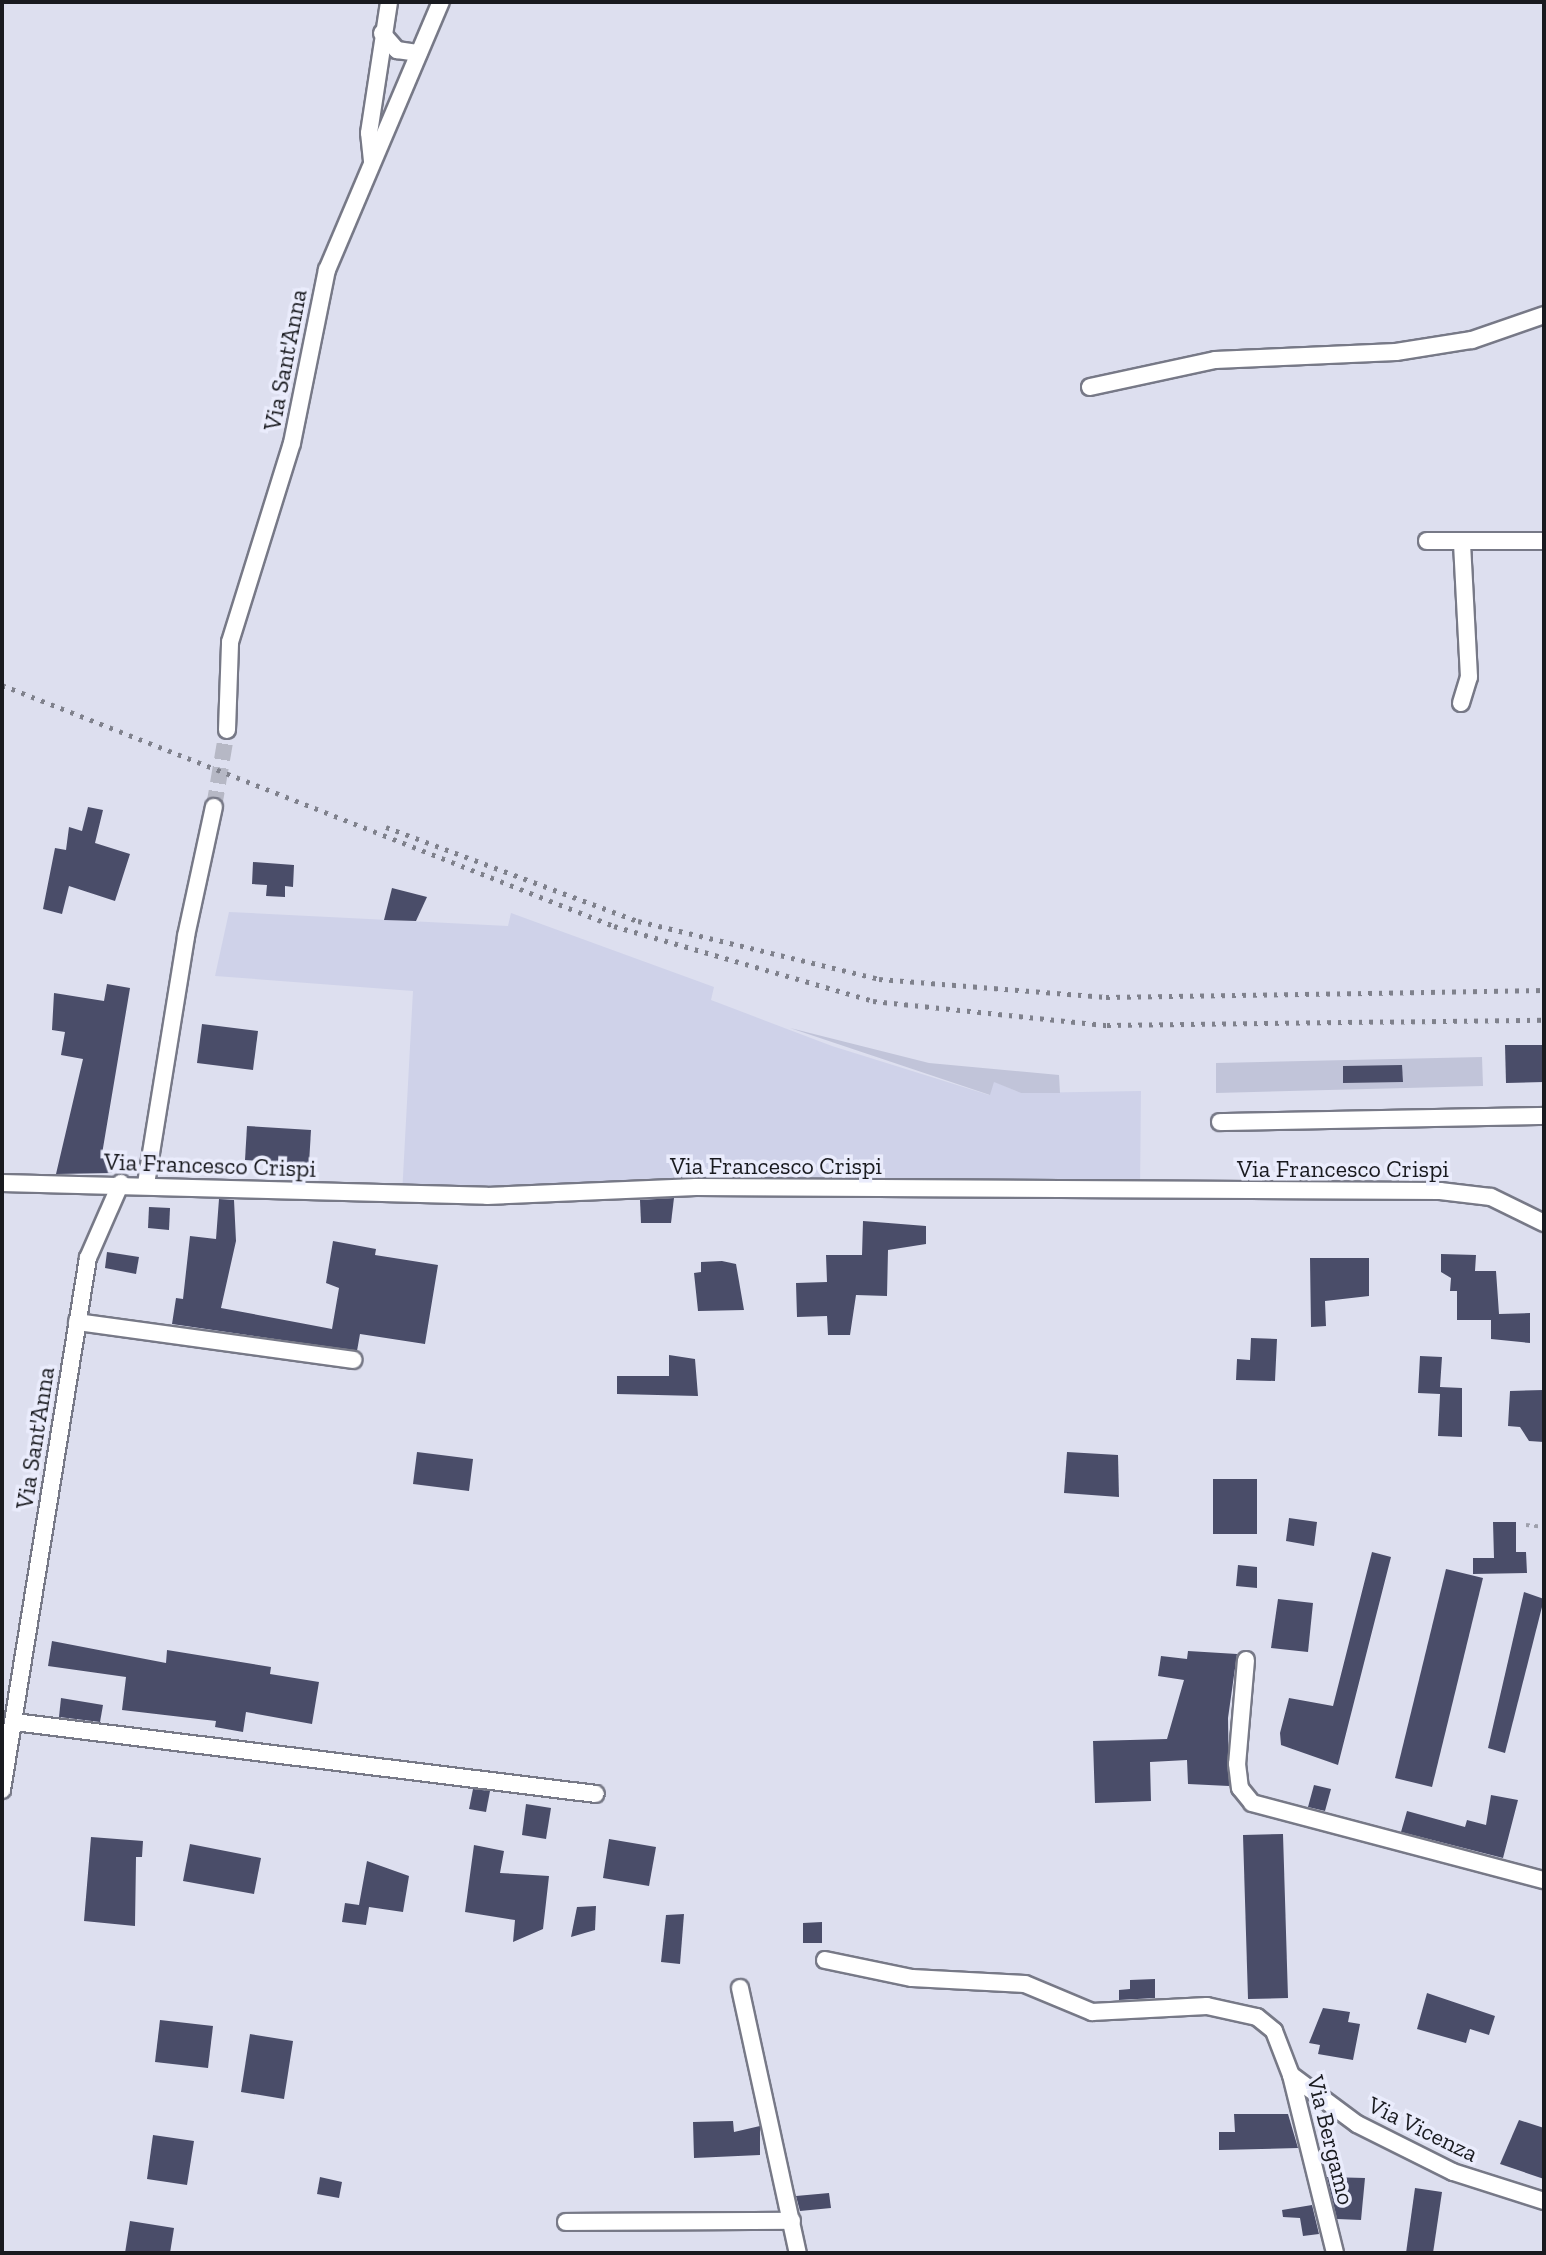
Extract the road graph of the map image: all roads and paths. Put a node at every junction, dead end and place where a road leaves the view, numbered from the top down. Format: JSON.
{"nodes":[{"id":1,"x":389,"y":2,"type":"edge"},
{"id":2,"x":441,"y":2,"type":"edge"},
{"id":3,"x":382,"y":33,"type":"junction"},
{"id":4,"x":419,"y":53,"type":"junction"},
{"id":5,"x":372,"y":161,"type":"junction"},
{"id":6,"x":1544,"y":315,"type":"edge"},
{"id":7,"x":1090,"y":387,"type":"dead end"},
{"id":8,"x":1427,"y":541,"type":"dead end"},
{"id":9,"x":1544,"y":541,"type":"edge"},
{"id":10,"x":1462,"y":543,"type":"junction"},
{"id":11,"x":1461,"y":703,"type":"dead end"},
{"id":12,"x":227,"y":730,"type":"tunnel mouth"},
{"id":13,"x":214,"y":807,"type":"tunnel mouth"},
{"id":14,"x":1544,"y":1116,"type":"edge"},
{"id":15,"x":1220,"y":1122,"type":"dead end"},
{"id":16,"x":2,"y":1183,"type":"edge"},
{"id":17,"x":121,"y":1183,"type":"junction"},
{"id":18,"x":146,"y":1184,"type":"junction"},
{"id":19,"x":1544,"y":1223,"type":"edge"},
{"id":20,"x":77,"y":1322,"type":"junction"},
{"id":21,"x":353,"y":1360,"type":"dead end"},
{"id":22,"x":1526,"y":1525,"type":"dead end"},
{"id":23,"x":1544,"y":1527,"type":"edge"},
{"id":24,"x":1246,"y":1660,"type":"dead end"},
{"id":25,"x":9,"y":1730,"type":"edge"},
{"id":26,"x":2,"y":1790,"type":"edge"},
{"id":27,"x":596,"y":1794,"type":"dead end"},
{"id":28,"x":1544,"y":1880,"type":"edge"},
{"id":29,"x":825,"y":1960,"type":"dead end"},
{"id":30,"x":740,"y":1987,"type":"dead end"},
{"id":31,"x":1292,"y":2075,"type":"junction"},
{"id":32,"x":1544,"y":2202,"type":"edge"},
{"id":33,"x":792,"y":2221,"type":"junction"},
{"id":34,"x":566,"y":2222,"type":"dead end"},
{"id":35,"x":798,"y":2253,"type":"edge"},
{"id":36,"x":1335,"y":2253,"type":"edge"}],
"edges":[{"from":1,"to":3,"type":"street","name":"Via Sant'Anna"},
{"from":2,"to":4,"type":"street"},
{"from":3,"to":4,"type":"street"},
{"from":3,"to":5,"type":"street","name":"Via Sant'Anna"},
{"from":4,"to":5,"type":"street"},
{"from":5,"to":12,"type":"street","name":"Via Sant'Anna"},
{"from":6,"to":7,"type":"street"},
{"from":8,"to":10,"type":"street"},
{"from":9,"to":10,"type":"street"},
{"from":10,"to":11,"type":"street"},
{"from":13,"to":18,"type":"street"},
{"from":14,"to":15,"type":"street"},
{"from":16,"to":17,"type":"street","name":"Via Francesco Crispi"},
{"from":17,"to":18,"type":"street","name":"Via Francesco Crispi"},
{"from":17,"to":20,"type":"street","name":"Via Sant'Anna"},
{"from":18,"to":19,"type":"street","name":"Via Francesco Crispi"},
{"from":20,"to":21,"type":"street"},
{"from":20,"to":25,"type":"street","name":"Via Sant'Anna"},
{"from":22,"to":23,"type":"path"},
{"from":24,"to":28,"type":"street"},
{"from":25,"to":26,"type":"street","name":"Via Sant'Anna"},
{"from":25,"to":27,"type":"street"},
{"from":29,"to":31,"type":"street","name":"Via Bergamo"},
{"from":30,"to":33,"type":"street"},
{"from":31,"to":32,"type":"street","name":"Via Vicenza"},
{"from":31,"to":36,"type":"street","name":"Via Bergamo"},
{"from":33,"to":34,"type":"street"},
{"from":33,"to":35,"type":"street"}]}
